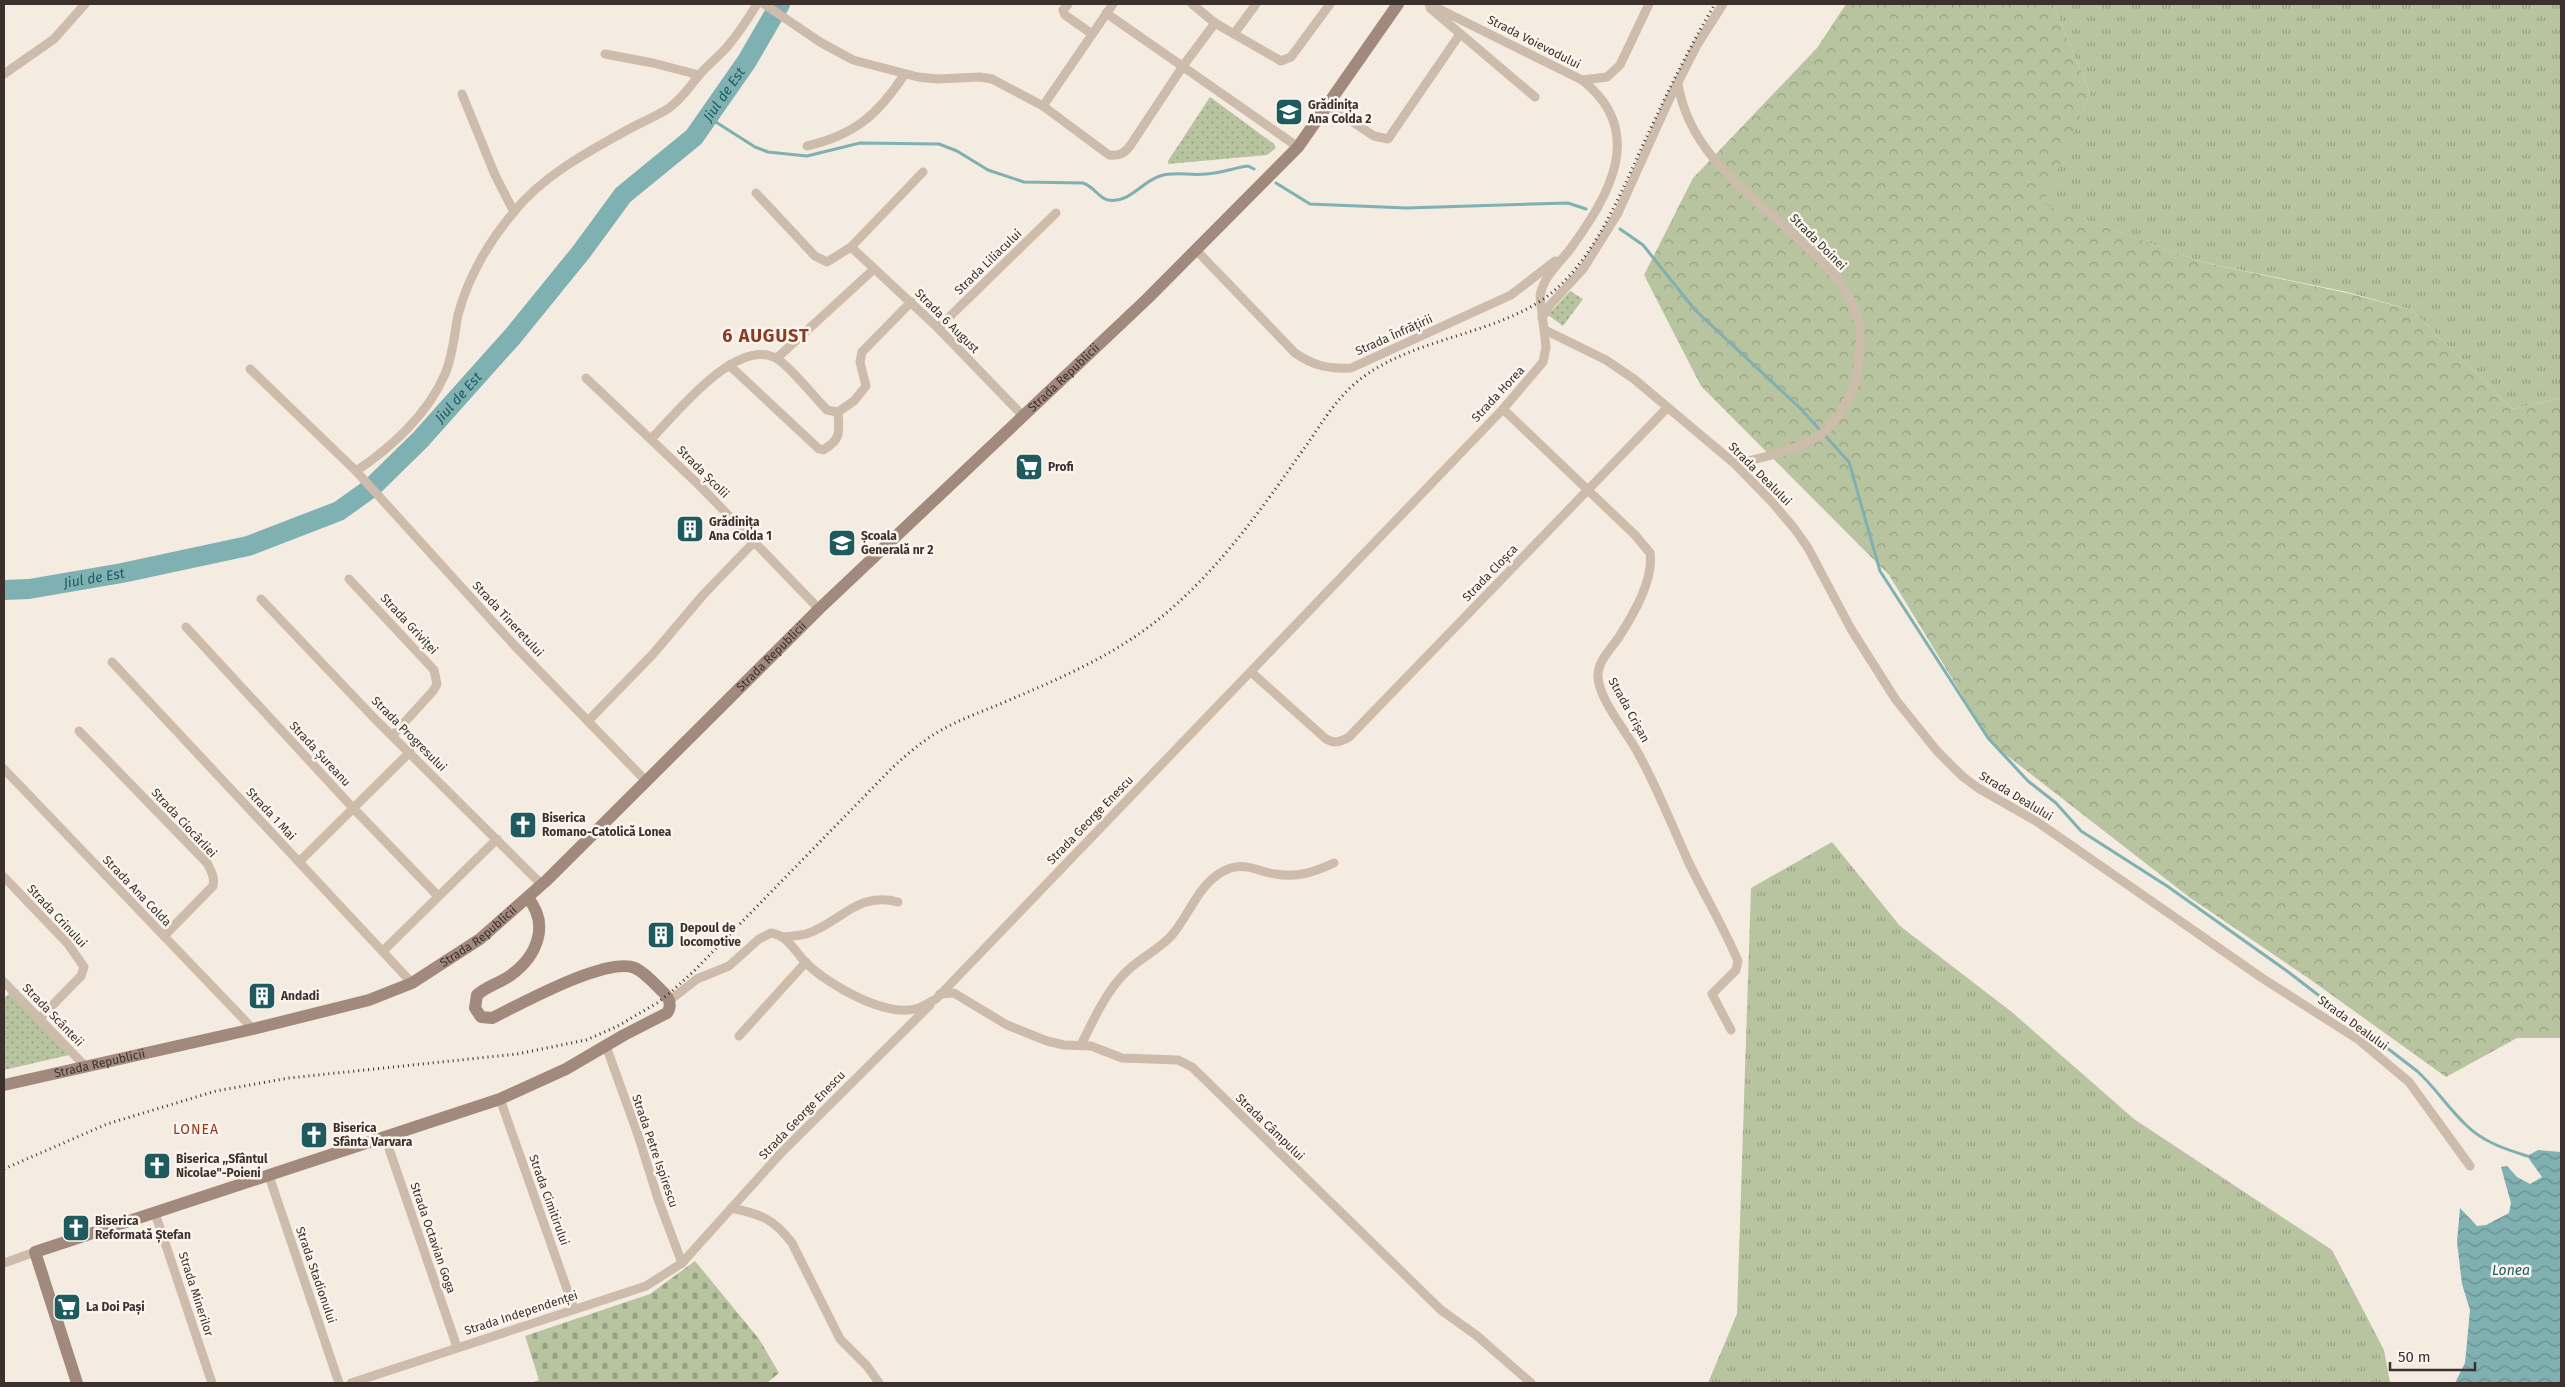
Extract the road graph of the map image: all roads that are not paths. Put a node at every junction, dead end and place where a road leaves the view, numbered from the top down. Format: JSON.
{"nodes":[{"id":1,"x":85,"y":4,"type":"edge"},
{"id":2,"x":757,"y":4,"type":"edge"},
{"id":3,"x":1068,"y":4,"type":"edge"},
{"id":4,"x":1113,"y":4,"type":"edge"},
{"id":5,"x":1192,"y":4,"type":"edge"},
{"id":6,"x":1256,"y":4,"type":"edge"},
{"id":7,"x":1330,"y":4,"type":"edge"},
{"id":8,"x":1398,"y":4,"type":"edge"},
{"id":9,"x":1425,"y":4,"type":"edge"},
{"id":10,"x":1429,"y":4,"type":"edge"},
{"id":11,"x":1650,"y":4,"type":"edge"},
{"id":12,"x":1720,"y":5,"type":"edge"},
{"id":13,"x":768,"y":6,"type":"edge"},
{"id":14,"x":1106,"y":13,"type":"junction"},
{"id":15,"x":1216,"y":23,"type":"junction"},
{"id":16,"x":1092,"y":34,"type":"junction"},
{"id":17,"x":1234,"y":34,"type":"junction"},
{"id":18,"x":1460,"y":34,"type":"junction"},
{"id":19,"x":605,"y":54,"type":"dead end"},
{"id":20,"x":1183,"y":66,"type":"junction"},
{"id":21,"x":4,"y":74,"type":"edge"},
{"id":22,"x":699,"y":75,"type":"junction"},
{"id":23,"x":904,"y":75,"type":"junction"},
{"id":24,"x":1582,"y":80,"type":"junction"},
{"id":25,"x":1678,"y":83,"type":"junction"},
{"id":26,"x":462,"y":94,"type":"dead end"},
{"id":27,"x":1535,"y":97,"type":"dead end"},
{"id":28,"x":1327,"y":105,"type":"junction"},
{"id":29,"x":1043,"y":106,"type":"junction"},
{"id":30,"x":807,"y":146,"type":"dead end"},
{"id":31,"x":1298,"y":147,"type":"junction"},
{"id":32,"x":923,"y":172,"type":"dead end"},
{"id":33,"x":756,"y":192,"type":"dead end"},
{"id":34,"x":514,"y":212,"type":"junction"},
{"id":35,"x":1056,"y":213,"type":"dead end"},
{"id":36,"x":851,"y":247,"type":"junction"},
{"id":37,"x":1196,"y":250,"type":"junction"},
{"id":38,"x":1569,"y":250,"type":"junction"},
{"id":39,"x":874,"y":269,"type":"junction"},
{"id":40,"x":910,"y":302,"type":"junction"},
{"id":41,"x":1542,"y":318,"type":"junction"},
{"id":42,"x":938,"y":328,"type":"junction"},
{"id":43,"x":1545,"y":330,"type":"junction"},
{"id":44,"x":777,"y":358,"type":"junction"},
{"id":45,"x":729,"y":365,"type":"junction"},
{"id":46,"x":250,"y":370,"type":"dead end"},
{"id":47,"x":586,"y":378,"type":"dead end"},
{"id":48,"x":1667,"y":408,"type":"junction"},
{"id":49,"x":1503,"y":409,"type":"junction"},
{"id":50,"x":838,"y":412,"type":"junction"},
{"id":51,"x":1023,"y":416,"type":"junction"},
{"id":52,"x":651,"y":439,"type":"junction"},
{"id":53,"x":1735,"y":464,"type":"junction"},
{"id":54,"x":359,"y":474,"type":"junction"},
{"id":55,"x":1587,"y":491,"type":"junction"},
{"id":56,"x":754,"y":542,"type":"junction"},
{"id":57,"x":350,"y":579,"type":"dead end"},
{"id":58,"x":261,"y":599,"type":"dead end"},
{"id":59,"x":819,"y":609,"type":"junction"},
{"id":60,"x":186,"y":627,"type":"dead end"},
{"id":61,"x":112,"y":662,"type":"dead end"},
{"id":62,"x":1251,"y":672,"type":"junction"},
{"id":63,"x":588,"y":721,"type":"junction"},
{"id":64,"x":79,"y":731,"type":"dead end"},
{"id":65,"x":393,"y":735,"type":"junction"},
{"id":66,"x":410,"y":752,"type":"junction"},
{"id":67,"x":4,"y":769,"type":"edge"},
{"id":68,"x":646,"y":781,"type":"junction"},
{"id":69,"x":353,"y":808,"type":"junction"},
{"id":70,"x":497,"y":839,"type":"junction"},
{"id":71,"x":299,"y":862,"type":"junction"},
{"id":72,"x":1334,"y":863,"type":"dead end"},
{"id":73,"x":4,"y":877,"type":"edge"},
{"id":74,"x":542,"y":885,"type":"junction"},
{"id":75,"x":438,"y":896,"type":"junction"},
{"id":76,"x":528,"y":898,"type":"junction"},
{"id":77,"x":898,"y":902,"type":"dead end"},
{"id":78,"x":164,"y":936,"type":"junction"},
{"id":79,"x":782,"y":937,"type":"junction"},
{"id":80,"x":383,"y":951,"type":"junction"},
{"id":81,"x":806,"y":962,"type":"junction"},
{"id":82,"x":4,"y":982,"type":"edge"},
{"id":83,"x":412,"y":982,"type":"junction"},
{"id":84,"x":938,"y":997,"type":"junction"},
{"id":85,"x":670,"y":1001,"type":"junction"},
{"id":86,"x":40,"y":1019,"type":"junction"},
{"id":87,"x":253,"y":1029,"type":"junction"},
{"id":88,"x":1731,"y":1030,"type":"dead end"},
{"id":89,"x":739,"y":1036,"type":"dead end"},
{"id":90,"x":1081,"y":1044,"type":"junction"},
{"id":91,"x":606,"y":1046,"type":"junction"},
{"id":92,"x":85,"y":1066,"type":"junction"},
{"id":93,"x":4,"y":1085,"type":"edge"},
{"id":94,"x":500,"y":1099,"type":"junction"},
{"id":95,"x":385,"y":1137,"type":"junction"},
{"id":96,"x":2470,"y":1166,"type":"dead end"},
{"id":97,"x":269,"y":1176,"type":"junction"},
{"id":98,"x":731,"y":1208,"type":"junction"},
{"id":99,"x":155,"y":1213,"type":"junction"},
{"id":100,"x":35,"y":1252,"type":"junction"},
{"id":101,"x":690,"y":1253,"type":"joint"},
{"id":102,"x":4,"y":1263,"type":"edge"},
{"id":103,"x":682,"y":1263,"type":"junction"},
{"id":104,"x":574,"y":1309,"type":"junction"},
{"id":105,"x":457,"y":1347,"type":"junction"},
{"id":106,"x":77,"y":1383,"type":"edge"},
{"id":107,"x":212,"y":1383,"type":"edge"},
{"id":108,"x":339,"y":1383,"type":"edge"},
{"id":109,"x":351,"y":1383,"type":"edge"},
{"id":110,"x":880,"y":1383,"type":"edge"},
{"id":111,"x":1531,"y":1383,"type":"edge"}],
"edges":[{"from":1,"to":21,"type":"street"},
{"from":2,"to":22,"type":"street"},
{"from":3,"to":16,"type":"street"},
{"from":4,"to":14,"type":"street"},
{"from":5,"to":15,"type":"street"},
{"from":6,"to":17,"type":"street"},
{"from":7,"to":17,"type":"street"},
{"from":8,"to":28,"type":"main road","name":"Strada Republicii"},
{"from":9,"to":18,"type":"street"},
{"from":10,"to":24,"type":"street","name":"Strada Voievodului"},
{"from":11,"to":24,"type":"street","name":"Strada Voievodului"},
{"from":12,"to":25,"type":"street"},
{"from":13,"to":23,"type":"street"},
{"from":14,"to":16,"type":"street"},
{"from":14,"to":20,"type":"street"},
{"from":15,"to":17,"type":"street"},
{"from":15,"to":20,"type":"street"},
{"from":16,"to":29,"type":"street"},
{"from":18,"to":27,"type":"street"},
{"from":18,"to":28,"type":"street"},
{"from":19,"to":22,"type":"street"},
{"from":20,"to":29,"type":"street"},
{"from":20,"to":31,"type":"street"},
{"from":22,"to":34,"type":"street"},
{"from":23,"to":29,"type":"street"},
{"from":23,"to":30,"type":"street"},
{"from":24,"to":38,"type":"street","name":"Strada Horea"},
{"from":25,"to":41,"type":"street"},
{"from":25,"to":53,"type":"street","name":"Strada Doinei"},
{"from":26,"to":34,"type":"street"},
{"from":28,"to":31,"type":"main road","name":"Strada Republicii"},
{"from":31,"to":37,"type":"main road","name":"Strada Republicii"},
{"from":32,"to":36,"type":"street"},
{"from":33,"to":36,"type":"street"},
{"from":34,"to":54,"type":"street"},
{"from":35,"to":42,"type":"street","name":"Strada Liliacului"},
{"from":36,"to":39,"type":"street","name":"Strada 6 August"},
{"from":37,"to":38,"type":"street","name":"Strada Înfrățirii"},
{"from":37,"to":51,"type":"main road","name":"Strada Republicii"},
{"from":38,"to":41,"type":"street","name":"Strada Horea"},
{"from":39,"to":40,"type":"street","name":"Strada 6 August"},
{"from":39,"to":44,"type":"street"},
{"from":40,"to":42,"type":"street","name":"Strada 6 August"},
{"from":40,"to":50,"type":"street"},
{"from":41,"to":43,"type":"street","name":"Strada Horea"},
{"from":42,"to":51,"type":"street","name":"Strada 6 August"},
{"from":43,"to":48,"type":"street","name":"Strada Dealului"},
{"from":43,"to":49,"type":"street","name":"Strada Horea"},
{"from":44,"to":45,"type":"street"},
{"from":44,"to":50,"type":"street"},
{"from":45,"to":50,"type":"street"},
{"from":45,"to":52,"type":"street"},
{"from":46,"to":54,"type":"street","name":"Strada Tineretului"},
{"from":47,"to":52,"type":"street","name":"Strada Școlii"},
{"from":48,"to":53,"type":"street","name":"Strada Dealului"},
{"from":48,"to":55,"type":"street","name":"Strada Cloșca"},
{"from":49,"to":55,"type":"street","name":"Strada Crișan"},
{"from":49,"to":62,"type":"street","name":"Strada Horea"},
{"from":51,"to":59,"type":"main road","name":"Strada Republicii"},
{"from":52,"to":56,"type":"street","name":"Strada Școlii"},
{"from":53,"to":96,"type":"street","name":"Strada Dealului"},
{"from":54,"to":63,"type":"street","name":"Strada Tineretului"},
{"from":55,"to":62,"type":"street","name":"Strada Cloșca"},
{"from":55,"to":88,"type":"street","name":"Strada Crișan"},
{"from":56,"to":59,"type":"street","name":"Strada Școlii"},
{"from":56,"to":63,"type":"street"},
{"from":57,"to":65,"type":"street","name":"Strada Griviței"},
{"from":58,"to":65,"type":"street","name":"Strada Progresului"},
{"from":59,"to":68,"type":"main road","name":"Strada Republicii"},
{"from":60,"to":69,"type":"street","name":"Strada Șureanu"},
{"from":61,"to":71,"type":"street","name":"Strada 1 Mai"},
{"from":62,"to":84,"type":"street","name":"Strada George Enescu"},
{"from":63,"to":68,"type":"street","name":"Strada Tineretului"},
{"from":64,"to":78,"type":"street","name":"Strada Ciocârliei"},
{"from":65,"to":66,"type":"street","name":"Strada Progresului"},
{"from":66,"to":69,"type":"street"},
{"from":66,"to":70,"type":"street","name":"Strada Progresului"},
{"from":67,"to":78,"type":"street","name":"Strada Ana Colda"},
{"from":68,"to":74,"type":"main road","name":"Strada Republicii"},
{"from":69,"to":71,"type":"street"},
{"from":69,"to":75,"type":"street","name":"Strada Șureanu"},
{"from":70,"to":74,"type":"street","name":"Strada Progresului"},
{"from":70,"to":75,"type":"street"},
{"from":71,"to":80,"type":"street","name":"Strada 1 Mai"},
{"from":72,"to":90,"type":"street"},
{"from":73,"to":86,"type":"street","name":"Strada Crinului"},
{"from":74,"to":76,"type":"main road","name":"Strada Republicii"},
{"from":75,"to":80,"type":"street"},
{"from":76,"to":83,"type":"main road","name":"Strada Republicii"},
{"from":76,"to":85,"type":"main road"},
{"from":77,"to":79,"type":"street"},
{"from":78,"to":87,"type":"street","name":"Strada Ana Colda"},
{"from":79,"to":81,"type":"street"},
{"from":79,"to":85,"type":"street"},
{"from":80,"to":83,"type":"street","name":"Strada 1 Mai"},
{"from":81,"to":84,"type":"street"},
{"from":81,"to":89,"type":"street"},
{"from":82,"to":86,"type":"street","name":"Strada Scânteii"},
{"from":83,"to":87,"type":"main road","name":"Strada Republicii"},
{"from":84,"to":90,"type":"street","name":"Strada Câmpului"},
{"from":84,"to":98,"type":"street","name":"Strada George Enescu"},
{"from":85,"to":91,"type":"main road"},
{"from":86,"to":92,"type":"street","name":"Strada Scânteii"},
{"from":87,"to":92,"type":"main road","name":"Strada Republicii"},
{"from":90,"to":111,"type":"street","name":"Strada Câmpului"},
{"from":91,"to":94,"type":"main road"},
{"from":91,"to":103,"type":"street","name":"Strada Petre Ispirescu"},
{"from":92,"to":93,"type":"main road","name":"Strada Republicii"},
{"from":94,"to":95,"type":"main road"},
{"from":94,"to":104,"type":"street","name":"Strada Cimitirului"},
{"from":95,"to":97,"type":"main road"},
{"from":95,"to":105,"type":"street","name":"Strada Octavian Goga"},
{"from":97,"to":99,"type":"main road"},
{"from":97,"to":108,"type":"street","name":"Strada Stadionului"},
{"from":98,"to":101,"type":"street","name":"Strada George Enescu"},
{"from":98,"to":110,"type":"street"},
{"from":99,"to":100,"type":"main road"},
{"from":99,"to":107,"type":"street","name":"Strada Minerilor"},
{"from":100,"to":102,"type":"street"},
{"from":100,"to":106,"type":"main road"},
{"from":101,"to":103,"type":"street","name":"Strada Independenței"},
{"from":103,"to":104,"type":"street","name":"Strada Independenței"},
{"from":104,"to":105,"type":"street","name":"Strada Independenței"},
{"from":105,"to":109,"type":"street","name":"Strada Independenței"}]}
